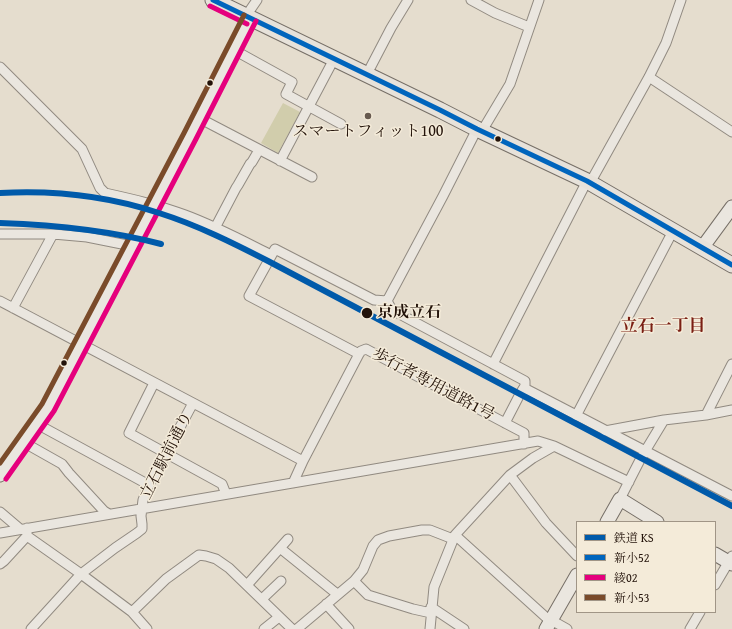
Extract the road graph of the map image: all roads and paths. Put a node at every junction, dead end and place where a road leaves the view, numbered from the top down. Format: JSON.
{"nodes":[{"id":1,"x":213,"y":0,"type":"edge"},
{"id":2,"x":257,"y":0,"type":"edge"},
{"id":3,"x":408,"y":0,"type":"edge"},
{"id":4,"x":471,"y":0,"type":"edge"},
{"id":5,"x":539,"y":0,"type":"edge"},
{"id":6,"x":681,"y":0,"type":"edge"},
{"id":7,"x":248,"y":17,"type":"junction"},
{"id":8,"x":529,"y":27,"type":"junction"},
{"id":9,"x":234,"y":50,"type":"junction"},
{"id":10,"x":334,"y":59,"type":"junction"},
{"id":11,"x":0,"y":67,"type":"edge"},
{"id":12,"x":367,"y":74,"type":"junction"},
{"id":13,"x":649,"y":77,"type":"junction"},
{"id":14,"x":309,"y":106,"type":"junction"},
{"id":15,"x":199,"y":118,"type":"junction"},
{"id":16,"x":341,"y":124,"type":"dead end"},
{"id":17,"x":479,"y":130,"type":"junction"},
{"id":18,"x":732,"y":132,"type":"edge"},
{"id":19,"x":259,"y":150,"type":"junction"},
{"id":20,"x":280,"y":161,"type":"junction"},
{"id":21,"x":312,"y":177,"type":"dead end"},
{"id":22,"x":588,"y":182,"type":"junction"},
{"id":23,"x":154,"y":204,"type":"junction"},
{"id":24,"x":732,"y":207,"type":"edge"},
{"id":25,"x":215,"y":228,"type":"junction"},
{"id":26,"x":673,"y":231,"type":"junction"},
{"id":27,"x":0,"y":234,"type":"edge"},
{"id":28,"x":53,"y":234,"type":"junction"},
{"id":29,"x":132,"y":246,"type":"junction"},
{"id":30,"x":702,"y":248,"type":"junction"},
{"id":31,"x":273,"y":252,"type":"junction"},
{"id":32,"x":732,"y":266,"type":"edge"},
{"id":33,"x":0,"y":301,"type":"edge"},
{"id":34,"x":387,"y":301,"type":"junction"},
{"id":35,"x":13,"y":308,"type":"junction"},
{"id":36,"x":81,"y":344,"type":"junction"},
{"id":37,"x":359,"y":354,"type":"junction"},
{"id":38,"x":493,"y":364,"type":"junction"},
{"id":39,"x":732,"y":364,"type":"edge"},
{"id":40,"x":154,"y":383,"type":"junction"},
{"id":41,"x":524,"y":388,"type":"junction"},
{"id":42,"x":193,"y":403,"type":"junction"},
{"id":43,"x":732,"y":410,"type":"edge"},
{"id":44,"x":706,"y":415,"type":"junction"},
{"id":45,"x":576,"y":416,"type":"junction"},
{"id":46,"x":664,"y":420,"type":"junction"},
{"id":47,"x":505,"y":423,"type":"junction"},
{"id":48,"x":37,"y":424,"type":"junction"},
{"id":49,"x":605,"y":431,"type":"junction"},
{"id":50,"x":23,"y":442,"type":"junction"},
{"id":51,"x":524,"y":444,"type":"junction"},
{"id":52,"x":554,"y":446,"type":"junction"},
{"id":53,"x":646,"y":452,"type":"junction"},
{"id":54,"x":166,"y":453,"type":"junction"},
{"id":55,"x":303,"y":461,"type":"junction"},
{"id":56,"x":0,"y":475,"type":"edge"},
{"id":57,"x":510,"y":475,"type":"junction"},
{"id":58,"x":629,"y":482,"type":"junction"},
{"id":59,"x":293,"y":483,"type":"junction"},
{"id":60,"x":149,"y":485,"type":"junction"},
{"id":61,"x":226,"y":494,"type":"junction"},
{"id":62,"x":732,"y":496,"type":"edge"},
{"id":63,"x":620,"y":499,"type":"junction"},
{"id":64,"x":141,"y":509,"type":"junction"},
{"id":65,"x":0,"y":512,"type":"edge"},
{"id":66,"x":109,"y":514,"type":"junction"},
{"id":67,"x":608,"y":521,"type":"edge"},
{"id":68,"x":655,"y":521,"type":"edge"},
{"id":69,"x":24,"y":531,"type":"junction"},
{"id":70,"x":0,"y":533,"type":"edge"},
{"id":71,"x":454,"y":537,"type":"junction"},
{"id":72,"x":288,"y":539,"type":"dead end"},
{"id":73,"x":280,"y":548,"type":"junction"},
{"id":74,"x":716,"y":554,"type":"edge"},
{"id":75,"x":576,"y":555,"type":"edge"},
{"id":76,"x":731,"y":561,"type":"edge"},
{"id":77,"x":0,"y":564,"type":"edge"},
{"id":78,"x":81,"y":574,"type":"junction"},
{"id":79,"x":576,"y":577,"type":"edge"},
{"id":80,"x":281,"y":581,"type":"dead end"},
{"id":81,"x":354,"y":581,"type":"junction"},
{"id":82,"x":716,"y":584,"type":"edge"},
{"id":83,"x":247,"y":585,"type":"junction"},
{"id":84,"x":337,"y":594,"type":"junction"},
{"id":85,"x":262,"y":599,"type":"junction"},
{"id":86,"x":326,"y":604,"type":"junction"},
{"id":87,"x":431,"y":610,"type":"junction"},
{"id":88,"x":132,"y":612,"type":"junction"},
{"id":89,"x":699,"y":613,"type":"edge"},
{"id":90,"x":279,"y":617,"type":"junction"},
{"id":91,"x":549,"y":623,"type":"edge"},
{"id":92,"x":30,"y":629,"type":"edge"},
{"id":93,"x":147,"y":629,"type":"edge"},
{"id":94,"x":264,"y":629,"type":"edge"},
{"id":95,"x":292,"y":629,"type":"edge"},
{"id":96,"x":297,"y":629,"type":"edge"},
{"id":97,"x":349,"y":629,"type":"edge"},
{"id":98,"x":430,"y":629,"type":"edge"},
{"id":99,"x":464,"y":629,"type":"edge"},
{"id":100,"x":567,"y":629,"type":"edge"},
{"id":101,"x":690,"y":629,"type":"edge"}],
"edges":[{"from":1,"to":7,"type":"main road"},
{"from":2,"to":7,"type":"street"},
{"from":3,"to":12,"type":"street"},
{"from":4,"to":8,"type":"street"},
{"from":5,"to":8,"type":"street"},
{"from":6,"to":13,"type":"street"},
{"from":7,"to":9,"type":"street"},
{"from":7,"to":10,"type":"main road"},
{"from":8,"to":17,"type":"street"},
{"from":9,"to":14,"type":"street"},
{"from":9,"to":15,"type":"street"},
{"from":10,"to":12,"type":"main road"},
{"from":10,"to":14,"type":"street"},
{"from":11,"to":23,"type":"street"},
{"from":12,"to":17,"type":"main road"},
{"from":13,"to":18,"type":"street"},
{"from":13,"to":22,"type":"street"},
{"from":14,"to":16,"type":"street"},
{"from":14,"to":20,"type":"street"},
{"from":15,"to":19,"type":"street"},
{"from":15,"to":23,"type":"street"},
{"from":17,"to":22,"type":"main road"},
{"from":17,"to":34,"type":"street"},
{"from":19,"to":20,"type":"street"},
{"from":19,"to":25,"type":"street"},
{"from":20,"to":21,"type":"street"},
{"from":22,"to":26,"type":"main road"},
{"from":22,"to":38,"type":"street"},
{"from":23,"to":25,"type":"street"},
{"from":23,"to":29,"type":"street"},
{"from":24,"to":30,"type":"street"},
{"from":25,"to":31,"type":"street"},
{"from":26,"to":30,"type":"main road"},
{"from":26,"to":45,"type":"street"},
{"from":27,"to":28,"type":"street"},
{"from":28,"to":29,"type":"street"},
{"from":28,"to":35,"type":"street"},
{"from":29,"to":36,"type":"street"},
{"from":30,"to":32,"type":"main road"},
{"from":31,"to":34,"type":"street"},
{"from":31,"to":37,"type":"street","name":"歩行者専用道路1号"},
{"from":33,"to":35,"type":"street"},
{"from":34,"to":38,"type":"street"},
{"from":35,"to":36,"type":"street"},
{"from":36,"to":40,"type":"street"},
{"from":36,"to":48,"type":"street"},
{"from":37,"to":47,"type":"street","name":"歩行者専用道路1号"},
{"from":37,"to":55,"type":"street"},
{"from":38,"to":41,"type":"street"},
{"from":39,"to":44,"type":"street"},
{"from":40,"to":42,"type":"street"},
{"from":40,"to":54,"type":"street"},
{"from":41,"to":45,"type":"street"},
{"from":41,"to":47,"type":"street"},
{"from":42,"to":54,"type":"street","name":"立石駅前通り"},
{"from":42,"to":55,"type":"street"},
{"from":43,"to":44,"type":"street"},
{"from":44,"to":46,"type":"street"},
{"from":45,"to":49,"type":"street"},
{"from":46,"to":49,"type":"street"},
{"from":46,"to":53,"type":"street"},
{"from":47,"to":51,"type":"street","name":"歩行者専用道路1号"},
{"from":48,"to":50,"type":"street"},
{"from":48,"to":60,"type":"street"},
{"from":49,"to":53,"type":"street"},
{"from":50,"to":56,"type":"street"},
{"from":50,"to":66,"type":"street"},
{"from":51,"to":52,"type":"street"},
{"from":51,"to":59,"type":"street"},
{"from":52,"to":57,"type":"street"},
{"from":52,"to":58,"type":"street"},
{"from":53,"to":58,"type":"street"},
{"from":53,"to":62,"type":"street"},
{"from":54,"to":60,"type":"street","name":"立石駅前通り"},
{"from":54,"to":61,"type":"street"},
{"from":55,"to":59,"type":"street"},
{"from":57,"to":71,"type":"street"},
{"from":57,"to":75,"type":"street"},
{"from":58,"to":63,"type":"street"},
{"from":59,"to":61,"type":"street"},
{"from":60,"to":64,"type":"street","name":"立石駅前通り"},
{"from":61,"to":64,"type":"street"},
{"from":63,"to":67,"type":"street"},
{"from":63,"to":68,"type":"street"},
{"from":64,"to":66,"type":"street"},
{"from":64,"to":78,"type":"street"},
{"from":65,"to":69,"type":"street"},
{"from":66,"to":69,"type":"street"},
{"from":69,"to":70,"type":"street"},
{"from":69,"to":77,"type":"street"},
{"from":69,"to":78,"type":"street"},
{"from":71,"to":81,"type":"street"},
{"from":71,"to":87,"type":"street"},
{"from":71,"to":91,"type":"street"},
{"from":72,"to":73,"type":"street"},
{"from":73,"to":83,"type":"street"},
{"from":73,"to":84,"type":"street"},
{"from":74,"to":76,"type":"street"},
{"from":76,"to":82,"type":"street"},
{"from":78,"to":88,"type":"street"},
{"from":78,"to":92,"type":"street"},
{"from":79,"to":91,"type":"street"},
{"from":80,"to":85,"type":"street"},
{"from":81,"to":84,"type":"street"},
{"from":81,"to":87,"type":"street"},
{"from":83,"to":85,"type":"street"},
{"from":83,"to":88,"type":"street"},
{"from":84,"to":86,"type":"street"},
{"from":85,"to":90,"type":"street"},
{"from":86,"to":96,"type":"street"},
{"from":86,"to":97,"type":"street"},
{"from":87,"to":98,"type":"street"},
{"from":87,"to":99,"type":"street"},
{"from":88,"to":93,"type":"street"},
{"from":89,"to":101,"type":"street"},
{"from":90,"to":94,"type":"street"},
{"from":90,"to":95,"type":"street"},
{"from":91,"to":100,"type":"street"}]}
